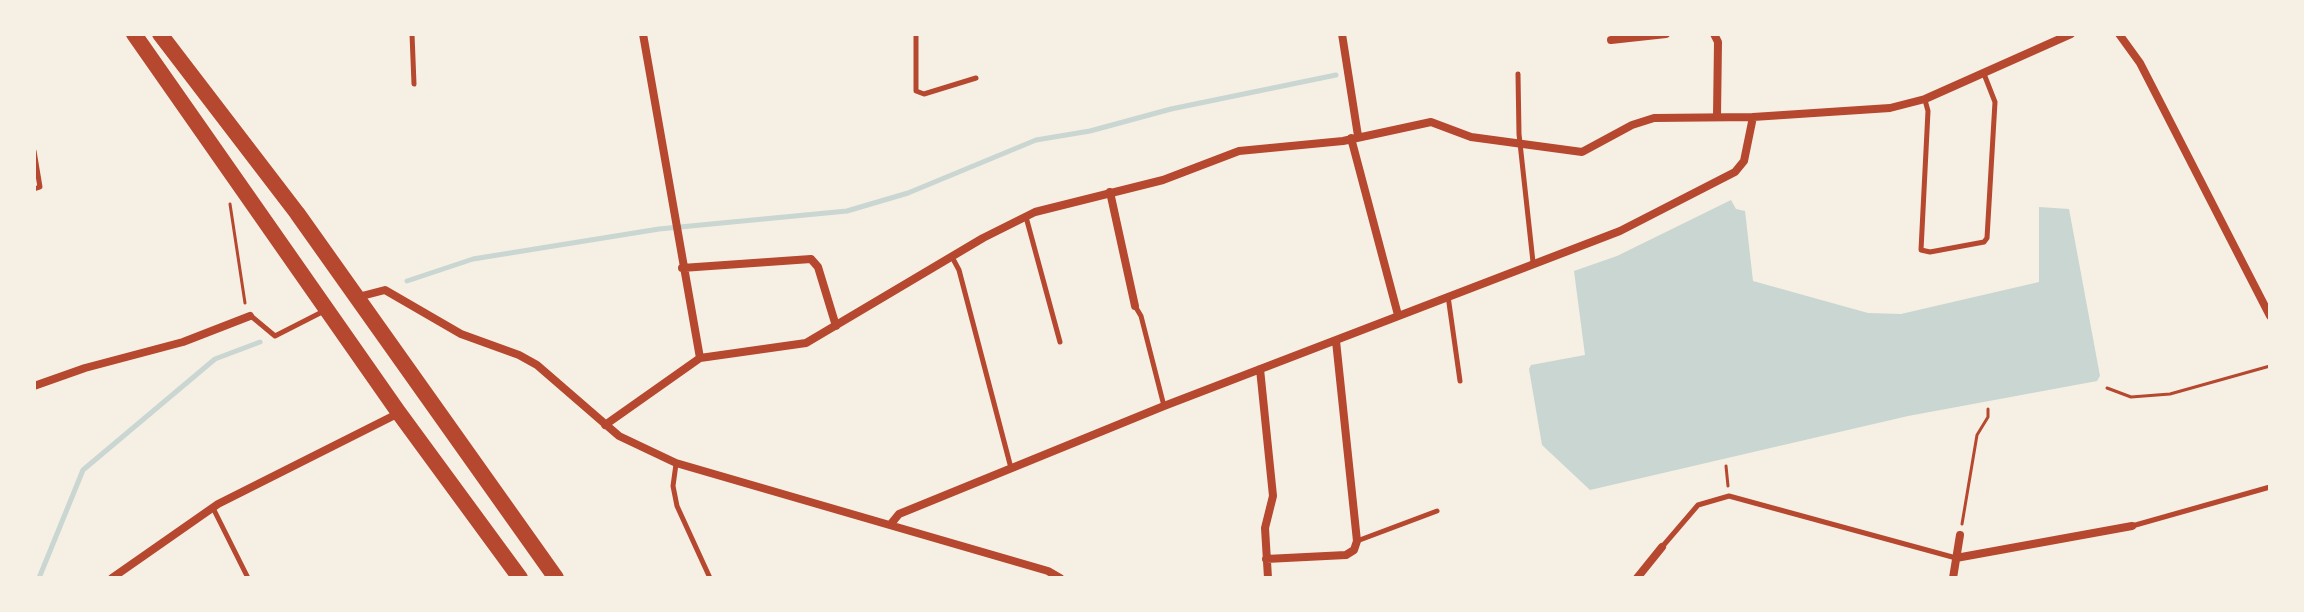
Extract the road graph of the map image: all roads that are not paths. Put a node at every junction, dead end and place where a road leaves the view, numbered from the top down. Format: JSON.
{"nodes":[{"id":1,"x":134,"y":34,"type":"edge"},
{"id":2,"x":160,"y":34,"type":"edge"},
{"id":3,"x":412,"y":34,"type":"edge"},
{"id":4,"x":643,"y":34,"type":"edge"},
{"id":5,"x":916,"y":34,"type":"edge"},
{"id":6,"x":1342,"y":34,"type":"edge"},
{"id":7,"x":1666,"y":34,"type":"edge"},
{"id":8,"x":1714,"y":34,"type":"edge"},
{"id":9,"x":2071,"y":34,"type":"edge"},
{"id":10,"x":2119,"y":34,"type":"edge"},
{"id":11,"x":1611,"y":40,"type":"dead end"},
{"id":12,"x":1518,"y":74,"type":"dead end"},
{"id":13,"x":1984,"y":74,"type":"junction"},
{"id":14,"x":976,"y":78,"type":"dead end"},
{"id":15,"x":414,"y":84,"type":"dead end"},
{"id":16,"x":1925,"y":99,"type":"junction"},
{"id":17,"x":1717,"y":116,"type":"junction"},
{"id":18,"x":1753,"y":117,"type":"junction"},
{"id":19,"x":1354,"y":137,"type":"junction"},
{"id":20,"x":1522,"y":142,"type":"junction"},
{"id":21,"x":34,"y":151,"type":"edge"},
{"id":22,"x":34,"y":189,"type":"edge"},
{"id":23,"x":1110,"y":192,"type":"junction"},
{"id":24,"x":1026,"y":216,"type":"junction"},
{"id":25,"x":952,"y":257,"type":"junction"},
{"id":26,"x":1533,"y":262,"type":"junction"},
{"id":27,"x":682,"y":268,"type":"junction"},
{"id":28,"x":1448,"y":295,"type":"junction"},
{"id":29,"x":357,"y":297,"type":"junction"},
{"id":30,"x":1135,"y":306,"type":"joint"},
{"id":31,"x":326,"y":309,"type":"junction"},
{"id":32,"x":1398,"y":315,"type":"junction"},
{"id":33,"x":250,"y":316,"type":"joint"},
{"id":34,"x":2270,"y":316,"type":"edge"},
{"id":35,"x":836,"y":326,"type":"junction"},
{"id":36,"x":1336,"y":341,"type":"junction"},
{"id":37,"x":1060,"y":342,"type":"dead end"},
{"id":38,"x":700,"y":358,"type":"junction"},
{"id":39,"x":1260,"y":369,"type":"junction"},
{"id":40,"x":1460,"y":381,"type":"dead end"},
{"id":41,"x":34,"y":386,"type":"edge"},
{"id":42,"x":1164,"y":406,"type":"junction"},
{"id":43,"x":399,"y":413,"type":"junction"},
{"id":44,"x":605,"y":425,"type":"junction"},
{"id":45,"x":676,"y":463,"type":"junction"},
{"id":46,"x":1011,"y":469,"type":"junction"},
{"id":47,"x":2270,"y":487,"type":"edge"},
{"id":48,"x":213,"y":508,"type":"junction"},
{"id":49,"x":1437,"y":511,"type":"dead end"},
{"id":50,"x":890,"y":525,"type":"junction"},
{"id":51,"x":2132,"y":526,"type":"joint"},
{"id":52,"x":1960,"y":535,"type":"road end"},
{"id":53,"x":1357,"y":541,"type":"junction"},
{"id":54,"x":1662,"y":547,"type":"joint"},
{"id":55,"x":1956,"y":558,"type":"junction"},
{"id":56,"x":1266,"y":559,"type":"junction"},
{"id":57,"x":123,"y":575,"type":"edge"},
{"id":58,"x":112,"y":578,"type":"edge"},
{"id":59,"x":248,"y":578,"type":"edge"},
{"id":60,"x":520,"y":578,"type":"edge"},
{"id":61,"x":556,"y":578,"type":"edge"},
{"id":62,"x":710,"y":578,"type":"edge"},
{"id":63,"x":1060,"y":578,"type":"edge"},
{"id":64,"x":1268,"y":578,"type":"edge"},
{"id":65,"x":1637,"y":578,"type":"edge"},
{"id":66,"x":1953,"y":578,"type":"edge"}],
"edges":[{"from":1,"to":31,"type":"main road"},
{"from":2,"to":29,"type":"main road"},
{"from":3,"to":15,"type":"lane"},
{"from":4,"to":27,"type":"street"},
{"from":5,"to":14,"type":"lane"},
{"from":6,"to":19,"type":"street"},
{"from":7,"to":11,"type":"street"},
{"from":8,"to":17,"type":"street"},
{"from":9,"to":13,"type":"street"},
{"from":10,"to":34,"type":"street"},
{"from":12,"to":20,"type":"lane"},
{"from":13,"to":16,"type":"street"},
{"from":13,"to":16,"type":"lane"},
{"from":16,"to":18,"type":"street"},
{"from":17,"to":18,"type":"street"},
{"from":17,"to":20,"type":"street"},
{"from":18,"to":26,"type":"street"},
{"from":19,"to":20,"type":"street"},
{"from":19,"to":23,"type":"street"},
{"from":19,"to":32,"type":"street"},
{"from":20,"to":26,"type":"lane"},
{"from":21,"to":22,"type":"lane"},
{"from":23,"to":24,"type":"street"},
{"from":23,"to":30,"type":"street"},
{"from":24,"to":25,"type":"street"},
{"from":24,"to":37,"type":"lane"},
{"from":25,"to":35,"type":"street"},
{"from":25,"to":46,"type":"lane"},
{"from":26,"to":28,"type":"street"},
{"from":27,"to":35,"type":"street"},
{"from":27,"to":38,"type":"street"},
{"from":28,"to":32,"type":"street"},
{"from":28,"to":40,"type":"lane"},
{"from":29,"to":44,"type":"street"},
{"from":29,"to":61,"type":"main road"},
{"from":30,"to":42,"type":"lane"},
{"from":31,"to":33,"type":"lane"},
{"from":31,"to":43,"type":"main road"},
{"from":32,"to":36,"type":"street"},
{"from":33,"to":41,"type":"street"},
{"from":35,"to":38,"type":"street"},
{"from":36,"to":39,"type":"street"},
{"from":36,"to":53,"type":"street"},
{"from":38,"to":44,"type":"street"},
{"from":39,"to":42,"type":"street"},
{"from":39,"to":56,"type":"street"},
{"from":42,"to":46,"type":"street"},
{"from":43,"to":48,"type":"street"},
{"from":43,"to":60,"type":"main road"},
{"from":44,"to":45,"type":"street"},
{"from":45,"to":50,"type":"street"},
{"from":45,"to":62,"type":"lane"},
{"from":46,"to":50,"type":"street"},
{"from":47,"to":51,"type":"lane"},
{"from":48,"to":57,"type":"street"},
{"from":48,"to":59,"type":"lane"},
{"from":49,"to":53,"type":"lane"},
{"from":50,"to":63,"type":"street"},
{"from":51,"to":55,"type":"street"},
{"from":52,"to":55,"type":"street"},
{"from":53,"to":56,"type":"street"},
{"from":54,"to":55,"type":"lane"},
{"from":54,"to":65,"type":"street"},
{"from":55,"to":66,"type":"street"},
{"from":56,"to":64,"type":"street"},
{"from":57,"to":58,"type":"street"}]}
